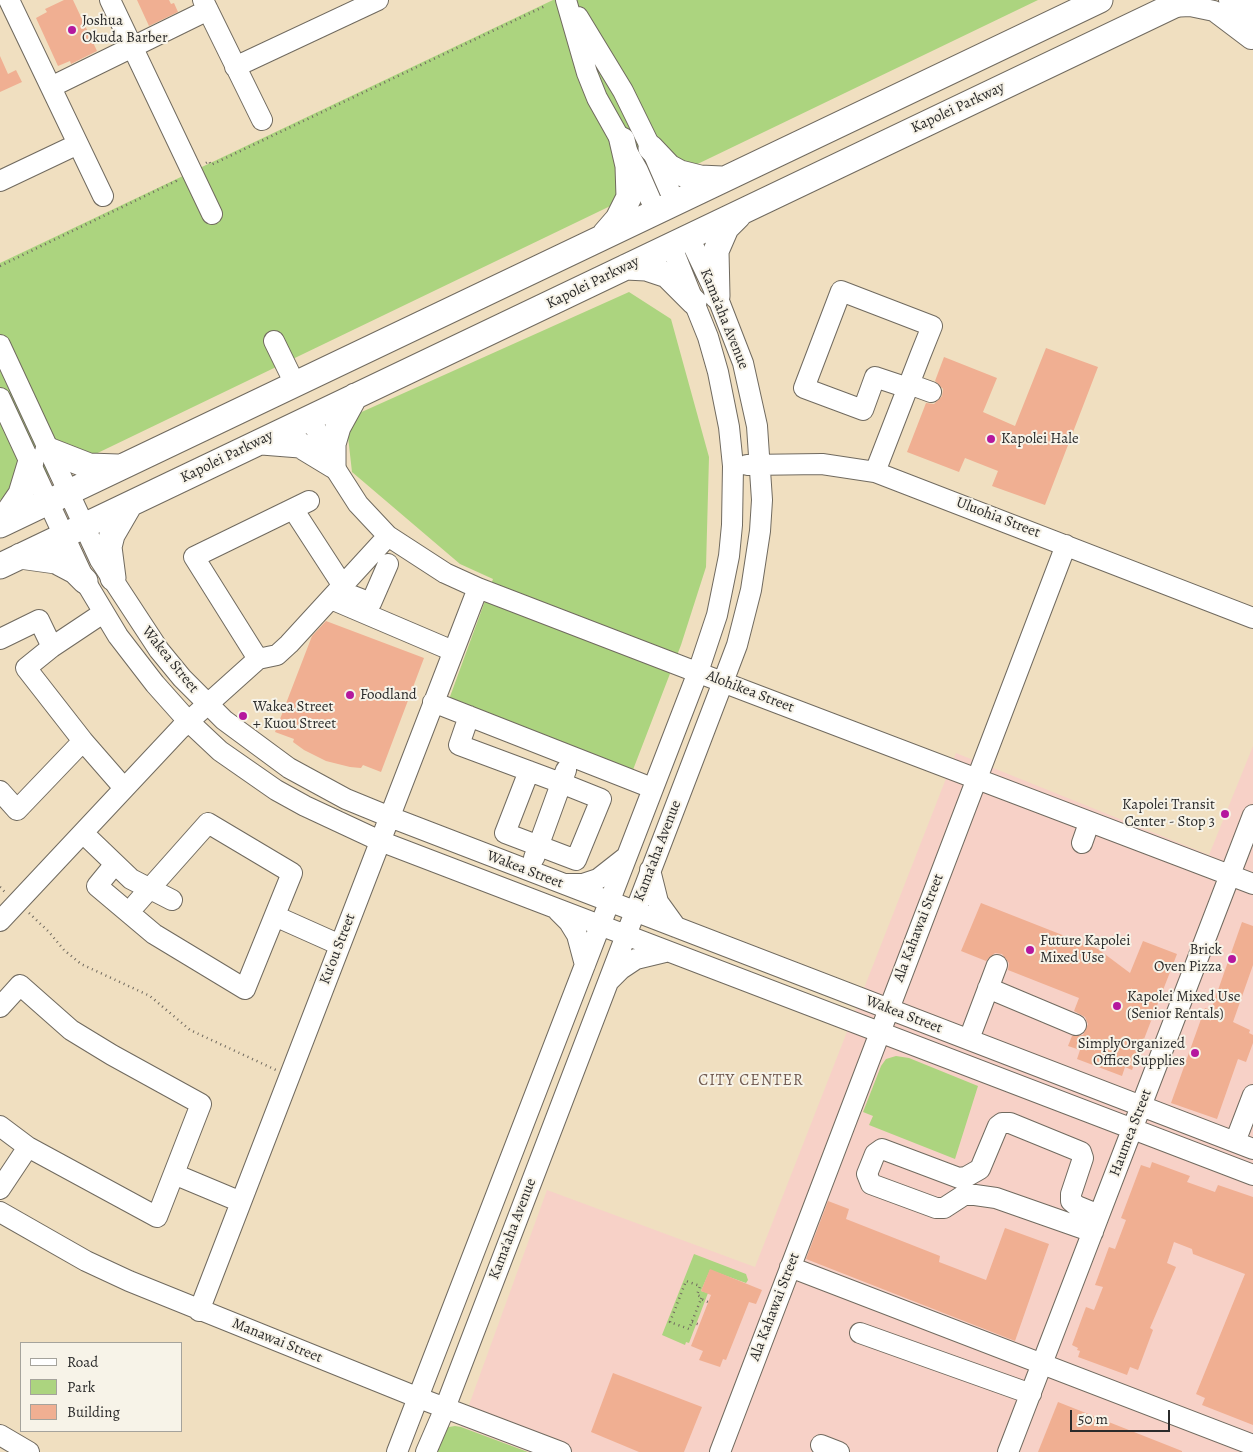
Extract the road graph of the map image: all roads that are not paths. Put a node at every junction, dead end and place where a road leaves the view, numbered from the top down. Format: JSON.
{"nodes":[{"id":1,"x":7,"y":0,"type":"edge"},
{"id":2,"x":110,"y":0,"type":"edge"},
{"id":3,"x":378,"y":0,"type":"edge"},
{"id":4,"x":566,"y":0,"type":"edge"},
{"id":5,"x":1100,"y":0,"type":"edge"},
{"id":6,"x":1229,"y":0,"type":"edge"},
{"id":7,"x":1247,"y":0,"type":"edge"},
{"id":8,"x":0,"y":3,"type":"edge"},
{"id":9,"x":1178,"y":4,"type":"edge"},
{"id":10,"x":206,"y":5,"type":"edge"},
{"id":11,"x":1252,"y":40,"type":"edge"},
{"id":12,"x":133,"y":47,"type":"junction"},
{"id":13,"x":235,"y":67,"type":"junction"},
{"id":14,"x":51,"y":87,"type":"junction"},
{"id":15,"x":262,"y":120,"type":"dead end"},
{"id":16,"x":622,"y":140,"type":"junction"},
{"id":17,"x":78,"y":144,"type":"junction"},
{"id":18,"x":651,"y":148,"type":"junction"},
{"id":19,"x":1,"y":177,"type":"edge"},
{"id":20,"x":724,"y":179,"type":"junction"},
{"id":21,"x":103,"y":196,"type":"dead end"},
{"id":22,"x":665,"y":207,"type":"junction"},
{"id":23,"x":742,"y":212,"type":"junction"},
{"id":24,"x":212,"y":214,"type":"dead end"},
{"id":25,"x":601,"y":238,"type":"junction"},
{"id":26,"x":680,"y":241,"type":"junction"},
{"id":27,"x":626,"y":267,"type":"junction"},
{"id":28,"x":705,"y":299,"type":"junction"},
{"id":29,"x":274,"y":341,"type":"dead end"},
{"id":30,"x":0,"y":345,"type":"edge"},
{"id":31,"x":295,"y":384,"type":"junction"},
{"id":32,"x":908,"y":388,"type":"junction"},
{"id":33,"x":355,"y":396,"type":"junction"},
{"id":34,"x":929,"y":396,"type":"dead end"},
{"id":35,"x":0,"y":398,"type":"edge"},
{"id":36,"x":310,"y":417,"type":"junction"},
{"id":37,"x":259,"y":442,"type":"junction"},
{"id":38,"x":38,"y":453,"type":"junction"},
{"id":39,"x":333,"y":465,"type":"junction"},
{"id":40,"x":761,"y":465,"type":"junction"},
{"id":41,"x":733,"y":466,"type":"junction"},
{"id":42,"x":121,"y":467,"type":"junction"},
{"id":43,"x":875,"y":472,"type":"junction"},
{"id":44,"x":59,"y":497,"type":"junction"},
{"id":45,"x":130,"y":504,"type":"junction"},
{"id":46,"x":0,"y":524,"type":"edge"},
{"id":47,"x":74,"y":530,"type":"junction"},
{"id":48,"x":388,"y":536,"type":"junction"},
{"id":49,"x":1066,"y":545,"type":"junction"},
{"id":50,"x":10,"y":561,"type":"edge"},
{"id":51,"x":388,"y":564,"type":"dead end"},
{"id":52,"x":113,"y":578,"type":"junction"},
{"id":53,"x":85,"y":581,"type":"junction"},
{"id":54,"x":478,"y":588,"type":"junction"},
{"id":55,"x":338,"y":591,"type":"junction"},
{"id":56,"x":103,"y":612,"type":"junction"},
{"id":57,"x":1253,"y":618,"type":"edge"},
{"id":58,"x":0,"y":639,"type":"edge"},
{"id":59,"x":52,"y":647,"type":"junction"},
{"id":60,"x":453,"y":651,"type":"junction"},
{"id":61,"x":258,"y":659,"type":"junction"},
{"id":62,"x":698,"y":672,"type":"junction"},
{"id":63,"x":723,"y":682,"type":"junction"},
{"id":64,"x":433,"y":702,"type":"junction"},
{"id":65,"x":207,"y":704,"type":"junction"},
{"id":66,"x":469,"y":716,"type":"junction"},
{"id":67,"x":188,"y":721,"type":"junction"},
{"id":68,"x":83,"y":741,"type":"junction"},
{"id":69,"x":571,"y":756,"type":"junction"},
{"id":70,"x":529,"y":771,"type":"junction"},
{"id":71,"x":977,"y":779,"type":"junction"},
{"id":72,"x":562,"y":783,"type":"junction"},
{"id":73,"x":124,"y":788,"type":"junction"},
{"id":74,"x":652,"y":788,"type":"junction"},
{"id":75,"x":0,"y":791,"type":"edge"},
{"id":76,"x":1253,"y":815,"type":"edge"},
{"id":77,"x":390,"y":817,"type":"junction"},
{"id":78,"x":1084,"y":821,"type":"junction"},
{"id":79,"x":83,"y":832,"type":"junction"},
{"id":80,"x":380,"y":841,"type":"junction"},
{"id":81,"x":1076,"y":841,"type":"dead end"},
{"id":82,"x":539,"y":845,"type":"junction"},
{"id":83,"x":628,"y":856,"type":"junction"},
{"id":84,"x":115,"y":864,"type":"junction"},
{"id":85,"x":650,"y":870,"type":"junction"},
{"id":86,"x":530,"y":872,"type":"junction"},
{"id":87,"x":1230,"y":875,"type":"junction"},
{"id":88,"x":561,"y":884,"type":"junction"},
{"id":89,"x":1253,"y":884,"type":"edge"},
{"id":90,"x":149,"y":888,"type":"junction"},
{"id":91,"x":172,"y":900,"type":"dead end"},
{"id":92,"x":610,"y":902,"type":"junction"},
{"id":93,"x":136,"y":904,"type":"dead end"},
{"id":94,"x":556,"y":910,"type":"junction"},
{"id":95,"x":634,"y":912,"type":"junction"},
{"id":96,"x":275,"y":916,"type":"junction"},
{"id":97,"x":0,"y":921,"type":"edge"},
{"id":98,"x":600,"y":927,"type":"junction"},
{"id":99,"x":676,"y":927,"type":"junction"},
{"id":100,"x":625,"y":936,"type":"junction"},
{"id":101,"x":340,"y":945,"type":"junction"},
{"id":102,"x":665,"y":952,"type":"junction"},
{"id":103,"x":585,"y":965,"type":"junction"},
{"id":104,"x":998,"y":966,"type":"dead end"},
{"id":105,"x":607,"y":982,"type":"junction"},
{"id":106,"x":988,"y":988,"type":"junction"},
{"id":107,"x":0,"y":1007,"type":"edge"},
{"id":108,"x":888,"y":1009,"type":"junction"},
{"id":109,"x":1076,"y":1025,"type":"dead end"},
{"id":110,"x":879,"y":1033,"type":"junction"},
{"id":111,"x":969,"y":1039,"type":"junction"},
{"id":112,"x":1251,"y":1105,"type":"edge"},
{"id":113,"x":1141,"y":1106,"type":"junction"},
{"id":114,"x":0,"y":1126,"type":"edge"},
{"id":115,"x":1132,"y":1130,"type":"junction"},
{"id":116,"x":1244,"y":1146,"type":"edge"},
{"id":117,"x":28,"y":1147,"type":"junction"},
{"id":118,"x":174,"y":1174,"type":"junction"},
{"id":119,"x":1253,"y":1175,"type":"edge"},
{"id":120,"x":0,"y":1189,"type":"edge"},
{"id":121,"x":241,"y":1202,"type":"junction"},
{"id":122,"x":0,"y":1212,"type":"edge"},
{"id":123,"x":1096,"y":1224,"type":"junction"},
{"id":124,"x":790,"y":1267,"type":"junction"},
{"id":125,"x":199,"y":1311,"type":"junction"},
{"id":126,"x":860,"y":1333,"type":"dead end"},
{"id":127,"x":1042,"y":1365,"type":"junction"},
{"id":128,"x":1031,"y":1394,"type":"junction"},
{"id":129,"x":419,"y":1398,"type":"junction"},
{"id":130,"x":445,"y":1408,"type":"junction"},
{"id":131,"x":0,"y":1435,"type":"edge"},
{"id":132,"x":1253,"y":1444,"type":"edge"},
{"id":133,"x":29,"y":1452,"type":"edge"},
{"id":134,"x":397,"y":1452,"type":"edge"},
{"id":135,"x":426,"y":1452,"type":"edge"},
{"id":136,"x":561,"y":1452,"type":"edge"},
{"id":137,"x":720,"y":1452,"type":"edge"},
{"id":138,"x":1008,"y":1452,"type":"edge"}],
"edges":[{"from":1,"to":8,"type":"street"},
{"from":1,"to":14,"type":"street"},
{"from":2,"to":12,"type":"street"},
{"from":3,"to":13,"type":"street"},
{"from":4,"to":16,"type":"street"},
{"from":4,"to":18,"type":"street"},
{"from":5,"to":20,"type":"main road"},
{"from":6,"to":11,"type":"street"},
{"from":7,"to":11,"type":"street"},
{"from":9,"to":11,"type":"street"},
{"from":9,"to":23,"type":"main road","name":"Kapolei Parkway"},
{"from":10,"to":12,"type":"street"},
{"from":10,"to":13,"type":"street"},
{"from":12,"to":14,"type":"street"},
{"from":12,"to":24,"type":"street"},
{"from":13,"to":15,"type":"street"},
{"from":14,"to":17,"type":"street"},
{"from":16,"to":22,"type":"street"},
{"from":16,"to":25,"type":"main road"},
{"from":17,"to":19,"type":"street"},
{"from":17,"to":21,"type":"street"},
{"from":18,"to":20,"type":"main road"},
{"from":18,"to":22,"type":"street"},
{"from":20,"to":22,"type":"main road"},
{"from":22,"to":25,"type":"main road"},
{"from":22,"to":26,"type":"main road"},
{"from":23,"to":26,"type":"main road","name":"Kapolei Parkway"},
{"from":23,"to":28,"type":"main road"},
{"from":25,"to":31,"type":"main road"},
{"from":26,"to":27,"type":"main road","name":"Kapolei Parkway"},
{"from":26,"to":28,"type":"street","name":"Kama'aha Avenue"},
{"from":27,"to":28,"type":"main road"},
{"from":27,"to":33,"type":"main road","name":"Kapolei Parkway"},
{"from":28,"to":40,"type":"street","name":"Kama'aha Avenue"},
{"from":28,"to":41,"type":"street","name":"Kama'aha Avenue"},
{"from":29,"to":31,"type":"street"},
{"from":30,"to":38,"type":"street","name":"Wakea Street"},
{"from":31,"to":36,"type":"main road"},
{"from":31,"to":42,"type":"main road"},
{"from":32,"to":32,"type":"street"},
{"from":32,"to":34,"type":"street"},
{"from":32,"to":43,"type":"street"},
{"from":33,"to":36,"type":"main road","name":"Kapolei Parkway"},
{"from":33,"to":39,"type":"main road"},
{"from":35,"to":38,"type":"street","name":"Wakea Street"},
{"from":36,"to":37,"type":"main road","name":"Kapolei Parkway"},
{"from":36,"to":39,"type":"street","name":"Alohikea Street"},
{"from":37,"to":39,"type":"main road"},
{"from":37,"to":45,"type":"main road","name":"Kapolei Parkway"},
{"from":38,"to":42,"type":"main road"},
{"from":38,"to":44,"type":"street","name":"Wakea Street"},
{"from":38,"to":46,"type":"main road"},
{"from":39,"to":48,"type":"street","name":"Alohikea Street"},
{"from":40,"to":41,"type":"street","name":"Uluohia Street"},
{"from":40,"to":43,"type":"street","name":"Uluohia Street"},
{"from":40,"to":63,"type":"street","name":"Kama'aha Avenue"},
{"from":41,"to":62,"type":"street","name":"Kama'aha Avenue"},
{"from":42,"to":44,"type":"main road"},
{"from":43,"to":49,"type":"street","name":"Uluohia Street"},
{"from":44,"to":46,"type":"main road"},
{"from":44,"to":47,"type":"street","name":"Wakea Street"},
{"from":45,"to":47,"type":"main road","name":"Kapolei Parkway"},
{"from":45,"to":52,"type":"main road"},
{"from":47,"to":50,"type":"main road","name":"Kapolei Parkway"},
{"from":47,"to":52,"type":"street","name":"Wakea Street"},
{"from":47,"to":53,"type":"street","name":"Wakea Street"},
{"from":48,"to":54,"type":"street","name":"Alohikea Street"},
{"from":48,"to":55,"type":"street"},
{"from":49,"to":57,"type":"street","name":"Uluohia Street"},
{"from":49,"to":71,"type":"street","name":"Ala Kahawai Street"},
{"from":50,"to":53,"type":"main road"},
{"from":51,"to":55,"type":"street"},
{"from":52,"to":65,"type":"street","name":"Wakea Street"},
{"from":53,"to":56,"type":"street","name":"Wakea Street"},
{"from":54,"to":60,"type":"street","name":"Ku'ou Street"},
{"from":54,"to":62,"type":"street","name":"Alohikea Street"},
{"from":55,"to":60,"type":"street"},
{"from":55,"to":61,"type":"street"},
{"from":55,"to":61,"type":"street"},
{"from":56,"to":59,"type":"street"},
{"from":56,"to":67,"type":"street","name":"Wakea Street"},
{"from":58,"to":59,"type":"street"},
{"from":59,"to":68,"type":"street"},
{"from":60,"to":64,"type":"street","name":"Ku'ou Street"},
{"from":61,"to":65,"type":"street"},
{"from":62,"to":63,"type":"street","name":"Alohikea Street"},
{"from":62,"to":74,"type":"street","name":"Kama'aha Avenue"},
{"from":63,"to":71,"type":"street","name":"Alohikea Street"},
{"from":63,"to":85,"type":"street","name":"Kama'aha Avenue"},
{"from":64,"to":66,"type":"street"},
{"from":64,"to":77,"type":"street","name":"Ku'ou Street"},
{"from":65,"to":67,"type":"street"},
{"from":65,"to":77,"type":"street","name":"Wakea Street"},
{"from":66,"to":69,"type":"street"},
{"from":66,"to":70,"type":"street"},
{"from":67,"to":73,"type":"street"},
{"from":67,"to":80,"type":"street","name":"Wakea Street"},
{"from":68,"to":73,"type":"street"},
{"from":68,"to":75,"type":"street"},
{"from":69,"to":72,"type":"street"},
{"from":69,"to":74,"type":"street"},
{"from":70,"to":72,"type":"street"},
{"from":70,"to":82,"type":"street"},
{"from":71,"to":78,"type":"street","name":"Alohikea Street"},
{"from":71,"to":108,"type":"street","name":"Ala Kahawai Street"},
{"from":72,"to":82,"type":"street"},
{"from":72,"to":82,"type":"street"},
{"from":73,"to":79,"type":"street"},
{"from":74,"to":83,"type":"street","name":"Kama'aha Avenue"},
{"from":76,"to":87,"type":"street","name":"Haumea Street"},
{"from":77,"to":80,"type":"street","name":"Ku'ou Street"},
{"from":77,"to":86,"type":"street","name":"Wakea Street"},
{"from":78,"to":81,"type":"street"},
{"from":78,"to":87,"type":"street","name":"Alohikea Street"},
{"from":79,"to":84,"type":"street"},
{"from":79,"to":97,"type":"street"},
{"from":80,"to":94,"type":"street","name":"Wakea Street"},
{"from":80,"to":101,"type":"street","name":"Ku'ou Street"},
{"from":82,"to":86,"type":"street"},
{"from":83,"to":88,"type":"street"},
{"from":83,"to":92,"type":"street","name":"Kama'aha Avenue"},
{"from":84,"to":90,"type":"street"},
{"from":84,"to":96,"type":"street"},
{"from":85,"to":95,"type":"street","name":"Kama'aha Avenue"},
{"from":85,"to":99,"type":"street"},
{"from":86,"to":88,"type":"street","name":"Wakea Street"},
{"from":87,"to":89,"type":"street","name":"Alohikea Street"},
{"from":87,"to":113,"type":"street","name":"Haumea Street"},
{"from":88,"to":92,"type":"street","name":"Wakea Street"},
{"from":90,"to":91,"type":"street"},
{"from":90,"to":93,"type":"street"},
{"from":90,"to":96,"type":"street"},
{"from":92,"to":95,"type":"street","name":"Wakea Street"},
{"from":92,"to":98,"type":"street","name":"Kama'aha Avenue"},
{"from":94,"to":98,"type":"street","name":"Wakea Street"},
{"from":94,"to":103,"type":"street"},
{"from":95,"to":99,"type":"street","name":"Wakea Street"},
{"from":95,"to":100,"type":"street","name":"Kama'aha Avenue"},
{"from":96,"to":101,"type":"street"},
{"from":98,"to":100,"type":"street","name":"Wakea Street"},
{"from":98,"to":103,"type":"street","name":"Kama'aha Avenue"},
{"from":99,"to":108,"type":"street","name":"Wakea Street"},
{"from":100,"to":102,"type":"street","name":"Wakea Street"},
{"from":100,"to":105,"type":"street","name":"Kama'aha Avenue"},
{"from":101,"to":121,"type":"street","name":"Ku'ou Street"},
{"from":102,"to":105,"type":"street"},
{"from":102,"to":110,"type":"street","name":"Wakea Street"},
{"from":103,"to":129,"type":"street","name":"Kama'aha Avenue"},
{"from":104,"to":106,"type":"street"},
{"from":105,"to":130,"type":"street","name":"Kama'aha Avenue"},
{"from":106,"to":109,"type":"street"},
{"from":106,"to":111,"type":"street"},
{"from":107,"to":118,"type":"street"},
{"from":108,"to":110,"type":"street","name":"Ala Kahawai Street"},
{"from":108,"to":111,"type":"street","name":"Wakea Street"},
{"from":110,"to":115,"type":"street","name":"Wakea Street"},
{"from":110,"to":124,"type":"street","name":"Ala Kahawai Street"},
{"from":111,"to":113,"type":"street","name":"Wakea Street"},
{"from":112,"to":116,"type":"street"},
{"from":113,"to":115,"type":"street","name":"Haumea Street"},
{"from":113,"to":116,"type":"street","name":"Wakea Street"},
{"from":114,"to":117,"type":"street"},
{"from":115,"to":119,"type":"street","name":"Wakea Street"},
{"from":115,"to":123,"type":"street","name":"Haumea Street"},
{"from":117,"to":118,"type":"street"},
{"from":117,"to":120,"type":"street"},
{"from":118,"to":121,"type":"street"},
{"from":121,"to":125,"type":"street","name":"Ku'ou Street"},
{"from":122,"to":125,"type":"street","name":"Manawai Street"},
{"from":123,"to":123,"type":"street"},
{"from":123,"to":127,"type":"street","name":"Haumea Street"},
{"from":124,"to":127,"type":"street"},
{"from":124,"to":137,"type":"street","name":"Ala Kahawai Street"},
{"from":125,"to":129,"type":"street","name":"Manawai Street"},
{"from":126,"to":128,"type":"street"},
{"from":127,"to":128,"type":"street","name":"Haumea Street"},
{"from":127,"to":132,"type":"street"},
{"from":128,"to":138,"type":"street","name":"Haumea Street"},
{"from":129,"to":130,"type":"street","name":"Manawai Street"},
{"from":129,"to":134,"type":"street","name":"Kama'aha Avenue"},
{"from":130,"to":135,"type":"street","name":"Kama'aha Avenue"},
{"from":130,"to":136,"type":"street","name":"Manawai Street"},
{"from":131,"to":133,"type":"street"}]}
